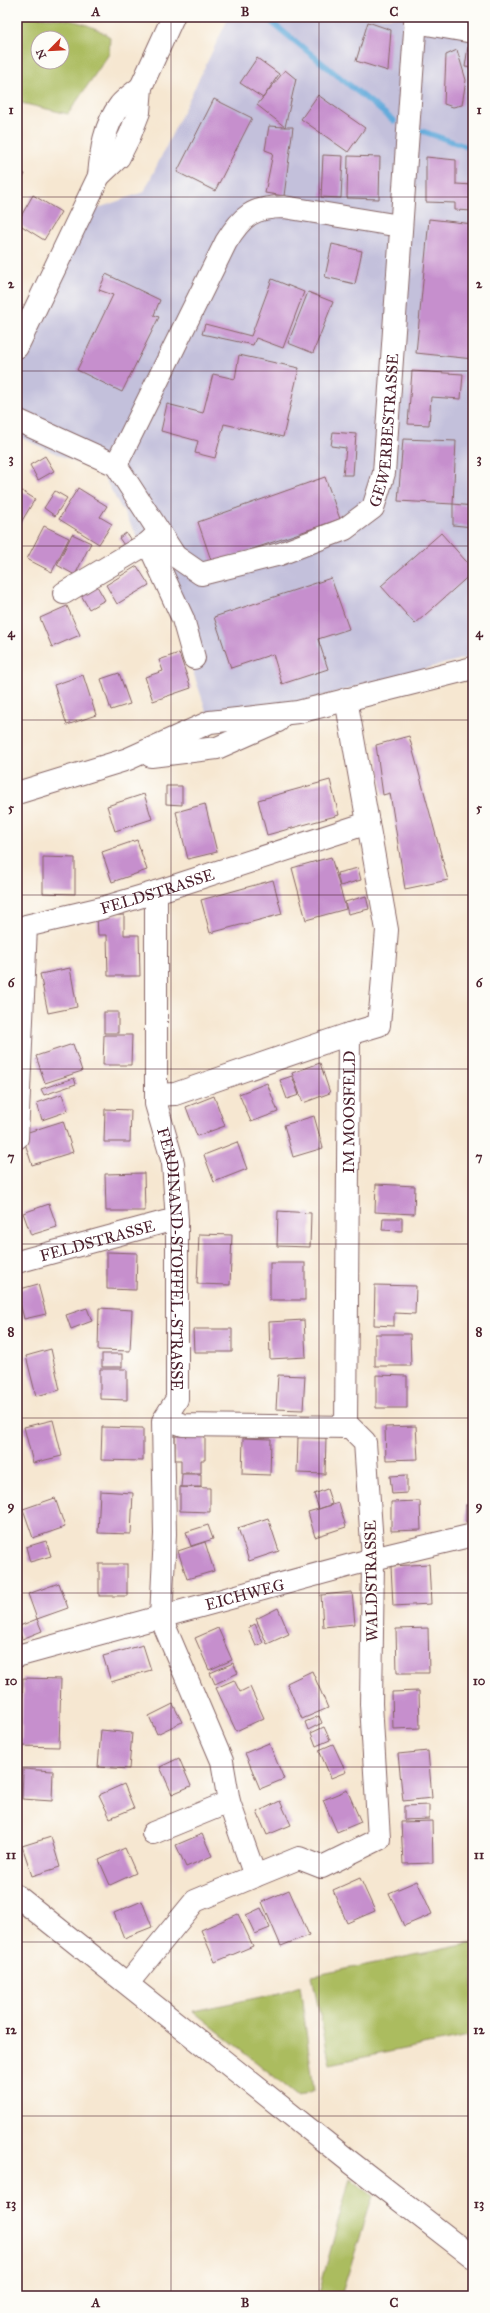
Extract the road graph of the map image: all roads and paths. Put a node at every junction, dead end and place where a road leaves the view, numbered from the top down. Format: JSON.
{"nodes":[{"id":1,"x":173,"y":17,"type":"edge"},
{"id":2,"x":415,"y":20,"type":"edge"},
{"id":3,"x":473,"y":32,"type":"edge"},
{"id":4,"x":400,"y":226,"type":"junction"},
{"id":5,"x":17,"y":347,"type":"edge"},
{"id":6,"x":17,"y":420,"type":"edge"},
{"id":7,"x":116,"y":465,"type":"junction"},
{"id":8,"x":153,"y":538,"type":"junction"},
{"id":9,"x":64,"y":593,"type":"dead end"},
{"id":10,"x":194,"y":658,"type":"dead end"},
{"id":11,"x":473,"y":668,"type":"edge"},
{"id":12,"x":346,"y":699,"type":"junction"},
{"id":13,"x":17,"y":793,"type":"edge"},
{"id":14,"x":368,"y":823,"type":"junction"},
{"id":15,"x":156,"y":892,"type":"junction"},
{"id":16,"x":349,"y":1034,"type":"junction"},
{"id":17,"x":156,"y":1094,"type":"junction"},
{"id":18,"x":17,"y":1138,"type":"edge"},
{"id":19,"x":177,"y":1221,"type":"junction"},
{"id":20,"x":17,"y":1262,"type":"edge"},
{"id":21,"x":165,"y":1418,"type":"junction"},
{"id":22,"x":346,"y":1427,"type":"junction"},
{"id":23,"x":473,"y":1534,"type":"edge"},
{"id":24,"x":373,"y":1559,"type":"junction"},
{"id":25,"x":160,"y":1618,"type":"junction"},
{"id":26,"x":17,"y":1656,"type":"edge"},
{"id":27,"x":228,"y":1802,"type":"junction"},
{"id":28,"x":153,"y":1833,"type":"dead end"},
{"id":29,"x":255,"y":1876,"type":"junction"},
{"id":30,"x":17,"y":1896,"type":"edge"},
{"id":31,"x":128,"y":1984,"type":"junction"},
{"id":32,"x":473,"y":2257,"type":"edge"}],
"edges":[{"from":1,"to":5,"type":"street"},
{"from":2,"to":3,"type":"street","name":"GEWERBESTRASSE"},
{"from":2,"to":4,"type":"street","name":"GEWERBESTRASSE"},
{"from":4,"to":7,"type":"street"},
{"from":4,"to":8,"type":"street","name":"GEWERBESTRASSE"},
{"from":6,"to":7,"type":"street"},
{"from":7,"to":8,"type":"street","name":"GEWERBESTRASSE"},
{"from":8,"to":9,"type":"street"},
{"from":8,"to":10,"type":"street","name":"GEWERBESTRASSE"},
{"from":11,"to":12,"type":"street"},
{"from":12,"to":13,"type":"street"},
{"from":12,"to":14,"type":"street"},
{"from":14,"to":15,"type":"street","name":"FELDSTRASSE"},
{"from":14,"to":16,"type":"street","name":"IM MOOSFELD"},
{"from":15,"to":17,"type":"street","name":"FERDINAND-STOFFEL-STRASSE"},
{"from":15,"to":18,"type":"street","name":"FELDSTRASSE"},
{"from":16,"to":17,"type":"street"},
{"from":16,"to":22,"type":"street","name":"IM MOOSFELD"},
{"from":17,"to":19,"type":"street","name":"FERDINAND-STOFFEL-STRASSE"},
{"from":19,"to":20,"type":"street","name":"FELDSTRASSE"},
{"from":19,"to":21,"type":"street","name":"FERDINAND-STOFFEL-STRASSE"},
{"from":21,"to":22,"type":"street"},
{"from":21,"to":25,"type":"street","name":"FERDINAND-STOFFEL-STRASSE"},
{"from":22,"to":24,"type":"street","name":"WALDSTRASSE"},
{"from":23,"to":24,"type":"street","name":"EICHWEG"},
{"from":24,"to":25,"type":"street","name":"EICHWEG"},
{"from":24,"to":29,"type":"street","name":"WALDSTRASSE"},
{"from":25,"to":26,"type":"street","name":"EICHWEG"},
{"from":25,"to":27,"type":"street","name":"FERDINAND-STOFFEL-STRASSE"},
{"from":27,"to":28,"type":"street"},
{"from":27,"to":29,"type":"street","name":"FERDINAND-STOFFEL-STRASSE"},
{"from":29,"to":31,"type":"street"},
{"from":30,"to":31,"type":"street"},
{"from":31,"to":32,"type":"street"}]}
